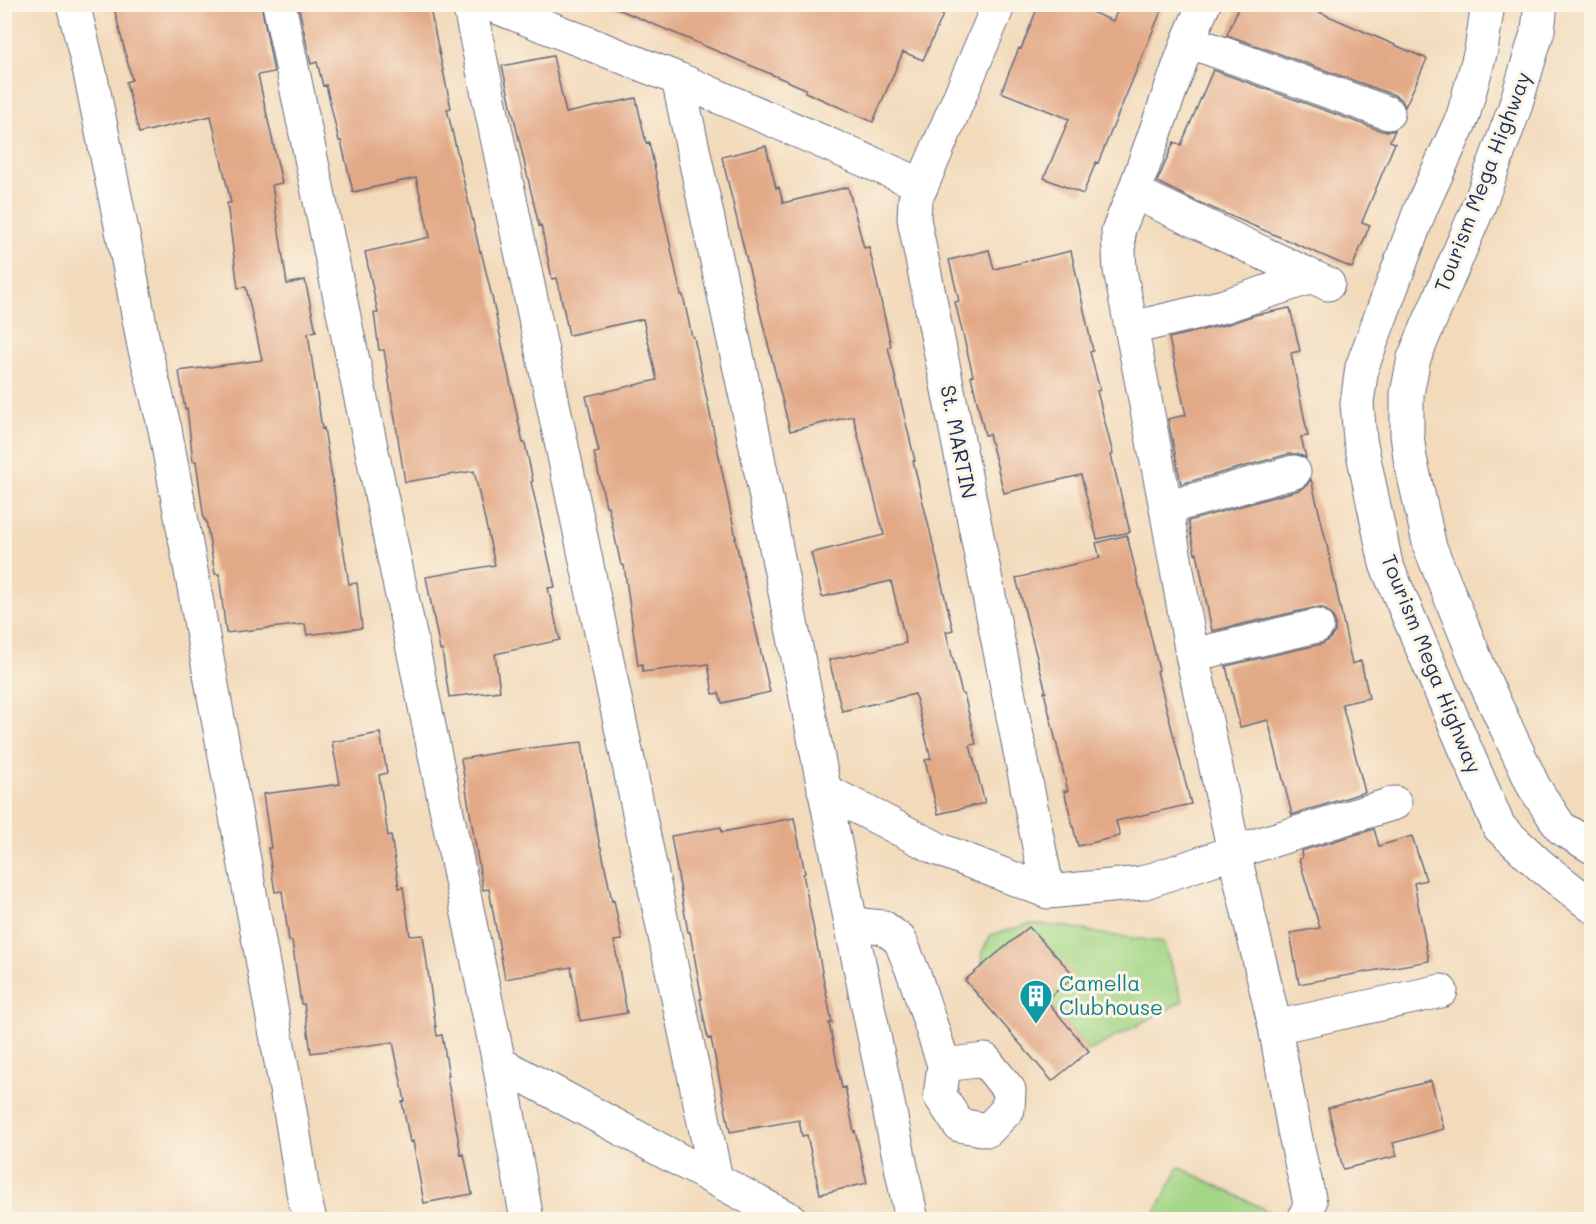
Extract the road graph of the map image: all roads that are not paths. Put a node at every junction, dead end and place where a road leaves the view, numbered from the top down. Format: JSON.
{"nodes":[{"id":1,"x":73,"y":4,"type":"edge"},
{"id":2,"x":279,"y":4,"type":"edge"},
{"id":3,"x":469,"y":4,"type":"edge"},
{"id":4,"x":489,"y":4,"type":"edge"},
{"id":5,"x":1204,"y":4,"type":"edge"},
{"id":6,"x":1488,"y":4,"type":"edge"},
{"id":7,"x":1541,"y":4,"type":"edge"},
{"id":8,"x":995,"y":6,"type":"edge"},
{"id":9,"x":1188,"y":41,"type":"junction"},
{"id":10,"x":678,"y":79,"type":"junction"},
{"id":11,"x":1388,"y":113,"type":"dead end"},
{"id":12,"x":922,"y":185,"type":"junction"},
{"id":13,"x":1134,"y":192,"type":"junction"},
{"id":14,"x":1132,"y":328,"type":"junction"},
{"id":15,"x":1294,"y":472,"type":"dead end"},
{"id":16,"x":1166,"y":508,"type":"junction"},
{"id":17,"x":1317,"y":627,"type":"dead end"},
{"id":18,"x":1192,"y":655,"type":"junction"},
{"id":19,"x":824,"y":790,"type":"junction"},
{"id":20,"x":1395,"y":803,"type":"dead end"},
{"id":21,"x":1592,"y":847,"type":"edge"},
{"id":22,"x":1234,"y":852,"type":"junction"},
{"id":23,"x":1048,"y":892,"type":"junction"},
{"id":24,"x":1592,"y":906,"type":"edge"},
{"id":25,"x":852,"y":924,"type":"junction"},
{"id":26,"x":1442,"y":991,"type":"dead end"},
{"id":27,"x":1275,"y":1028,"type":"junction"},
{"id":28,"x":499,"y":1063,"type":"junction"},
{"id":29,"x":944,"y":1065,"type":"dead end"},
{"id":30,"x":716,"y":1179,"type":"junction"},
{"id":31,"x":310,"y":1220,"type":"edge"},
{"id":32,"x":527,"y":1220,"type":"edge"},
{"id":33,"x":791,"y":1220,"type":"edge"},
{"id":34,"x":912,"y":1220,"type":"edge"},
{"id":35,"x":1304,"y":1220,"type":"edge"}],
"edges":[{"from":1,"to":31,"type":"street"},
{"from":2,"to":28,"type":"street"},
{"from":3,"to":30,"type":"street"},
{"from":4,"to":10,"type":"street"},
{"from":5,"to":9,"type":"street"},
{"from":6,"to":24,"type":"street","name":"Tourism Mega Highway"},
{"from":7,"to":21,"type":"street","name":"Tourism Mega Highway"},
{"from":8,"to":12,"type":"street","name":"St. MARTIN"},
{"from":9,"to":11,"type":"street"},
{"from":9,"to":13,"type":"street"},
{"from":10,"to":12,"type":"street"},
{"from":10,"to":19,"type":"street"},
{"from":12,"to":23,"type":"street","name":"St. MARTIN"},
{"from":13,"to":14,"type":"street"},
{"from":13,"to":14,"type":"street"},
{"from":14,"to":16,"type":"street"},
{"from":15,"to":16,"type":"street"},
{"from":16,"to":18,"type":"street"},
{"from":17,"to":18,"type":"street"},
{"from":18,"to":22,"type":"street"},
{"from":19,"to":23,"type":"street"},
{"from":19,"to":25,"type":"street"},
{"from":20,"to":22,"type":"street"},
{"from":22,"to":23,"type":"street"},
{"from":22,"to":27,"type":"street"},
{"from":25,"to":29,"type":"street"},
{"from":25,"to":34,"type":"street"},
{"from":26,"to":27,"type":"street"},
{"from":27,"to":35,"type":"street"},
{"from":28,"to":30,"type":"street"},
{"from":28,"to":32,"type":"street"},
{"from":30,"to":33,"type":"street"}]}
